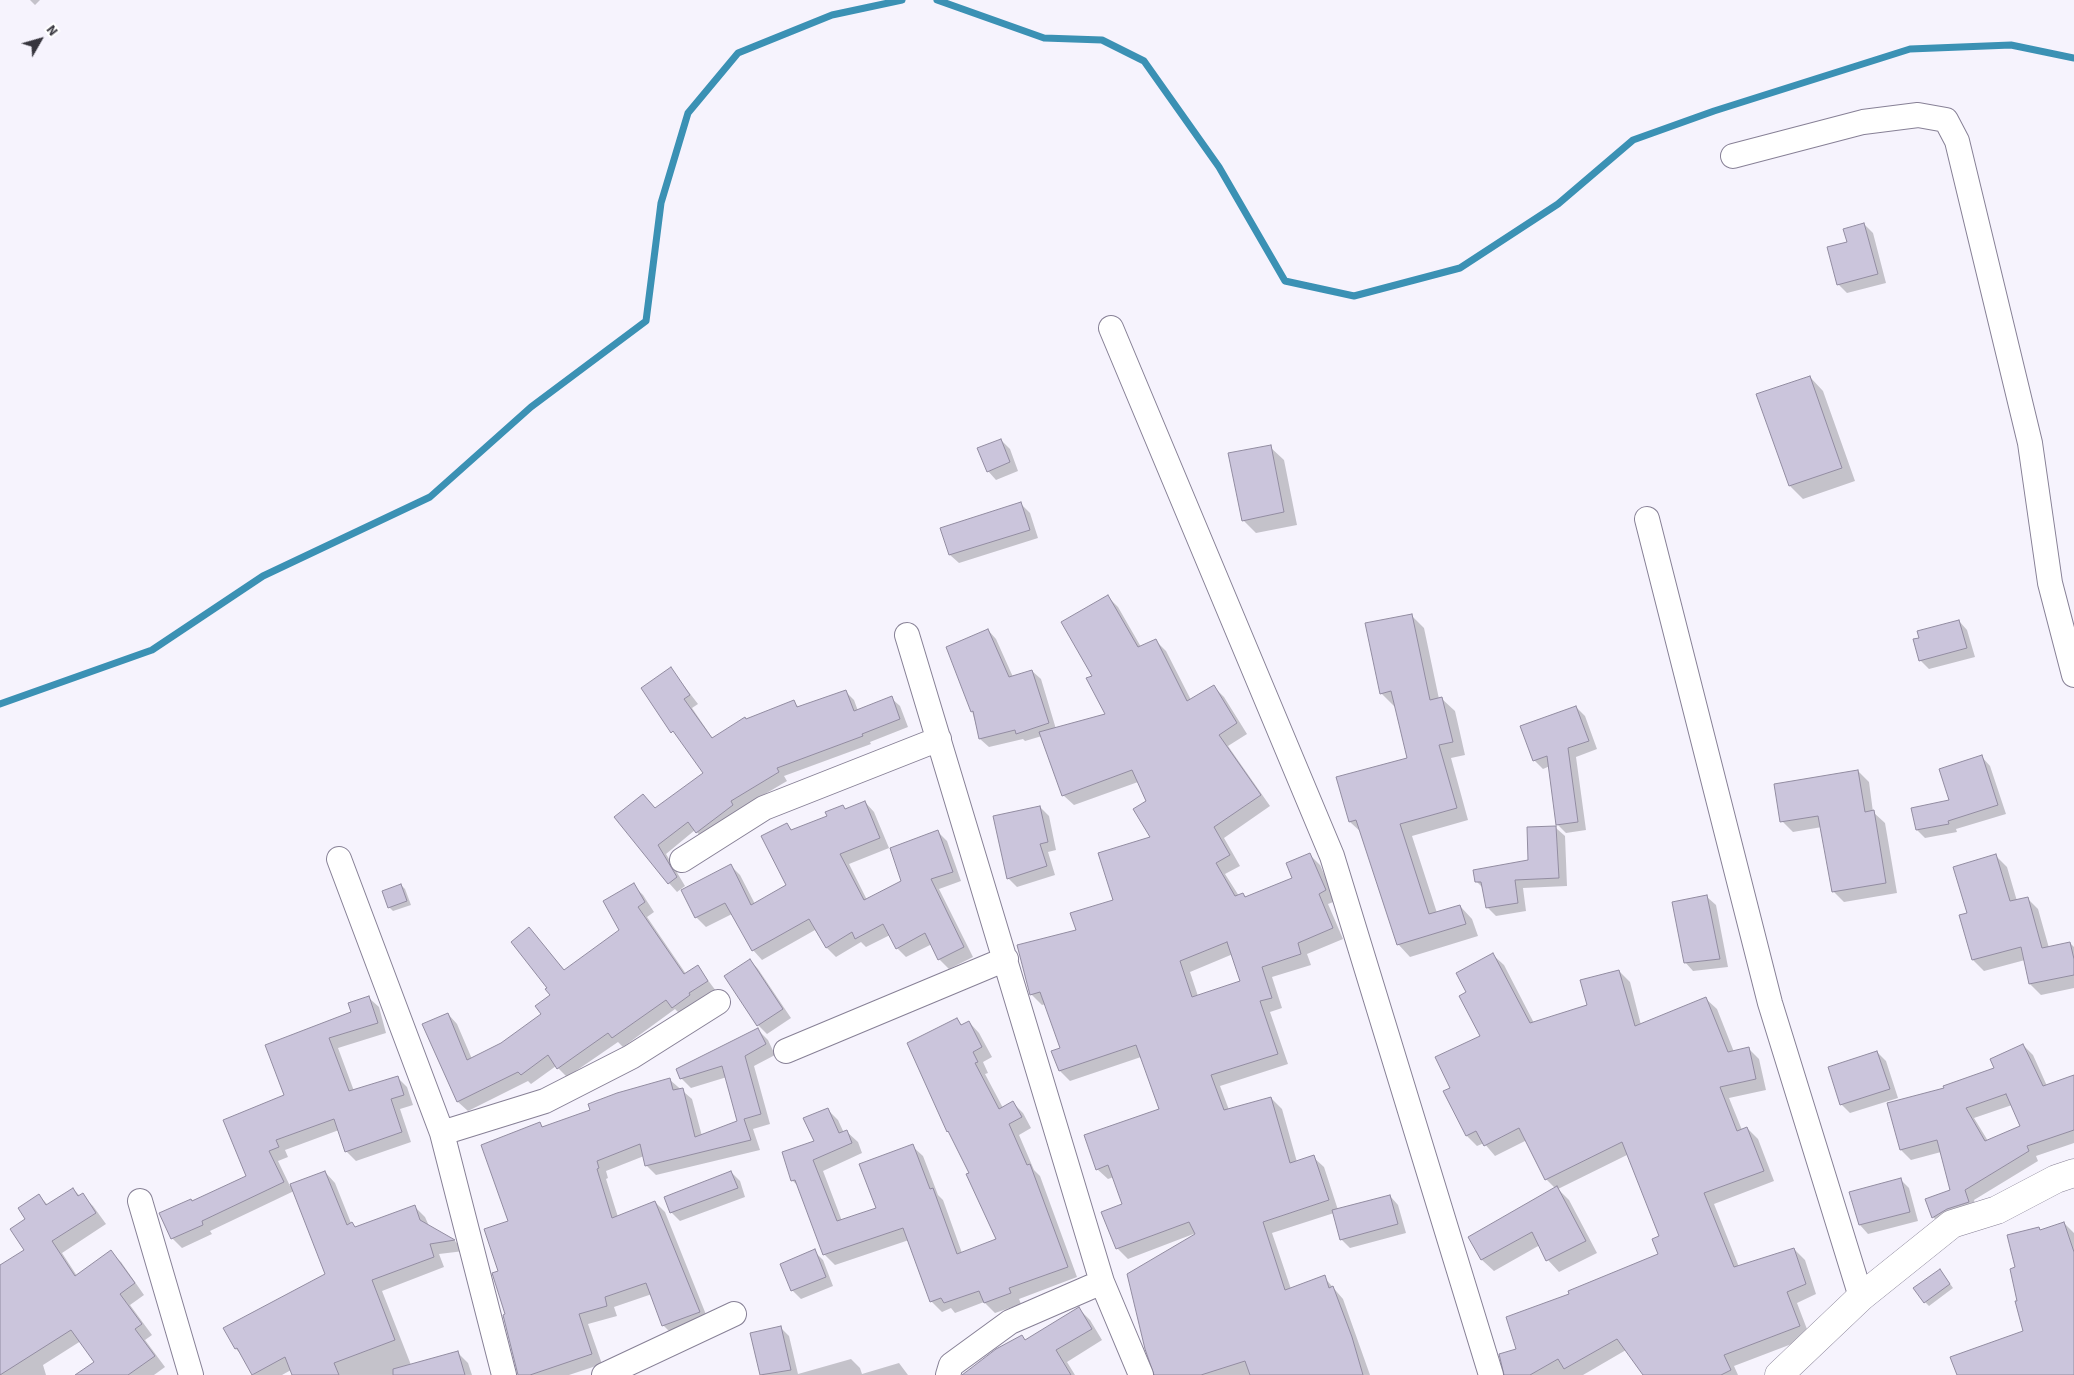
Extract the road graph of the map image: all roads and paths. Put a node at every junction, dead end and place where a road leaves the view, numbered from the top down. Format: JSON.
{"nodes":[{"id":1,"x":1733,"y":156,"type":"dead end"},
{"id":2,"x":1111,"y":328,"type":"dead end"},
{"id":3,"x":1647,"y":519,"type":"dead end"},
{"id":4,"x":908,"y":635,"type":"dead end"},
{"id":5,"x":2074,"y":675,"type":"edge"},
{"id":6,"x":939,"y":739,"type":"junction"},
{"id":7,"x":339,"y":859,"type":"dead end"},
{"id":8,"x":682,"y":860,"type":"dead end"},
{"id":9,"x":1006,"y":959,"type":"junction"},
{"id":10,"x":718,"y":1002,"type":"dead end"},
{"id":11,"x":786,"y":1050,"type":"dead end"},
{"id":12,"x":442,"y":1133,"type":"junction"},
{"id":13,"x":2074,"y":1173,"type":"edge"},
{"id":14,"x":140,"y":1201,"type":"dead end"},
{"id":15,"x":1102,"y":1282,"type":"junction"},
{"id":16,"x":1860,"y":1296,"type":"junction"},
{"id":17,"x":734,"y":1314,"type":"dead end"},
{"id":18,"x":191,"y":1375,"type":"edge"},
{"id":19,"x":504,"y":1375,"type":"edge"},
{"id":20,"x":604,"y":1375,"type":"edge"},
{"id":21,"x":948,"y":1375,"type":"edge"},
{"id":22,"x":1141,"y":1375,"type":"edge"},
{"id":23,"x":1492,"y":1375,"type":"edge"},
{"id":24,"x":1779,"y":1375,"type":"edge"}],
"edges":[{"from":1,"to":5,"type":"street"},
{"from":2,"to":23,"type":"street"},
{"from":3,"to":16,"type":"street"},
{"from":4,"to":6,"type":"street"},
{"from":6,"to":8,"type":"street"},
{"from":6,"to":9,"type":"street"},
{"from":7,"to":12,"type":"street"},
{"from":9,"to":11,"type":"street"},
{"from":9,"to":15,"type":"street"},
{"from":10,"to":12,"type":"street"},
{"from":12,"to":19,"type":"street"},
{"from":13,"to":16,"type":"street"},
{"from":14,"to":18,"type":"street"},
{"from":15,"to":21,"type":"street"},
{"from":15,"to":22,"type":"street"},
{"from":16,"to":24,"type":"street"},
{"from":17,"to":20,"type":"street"}]}
